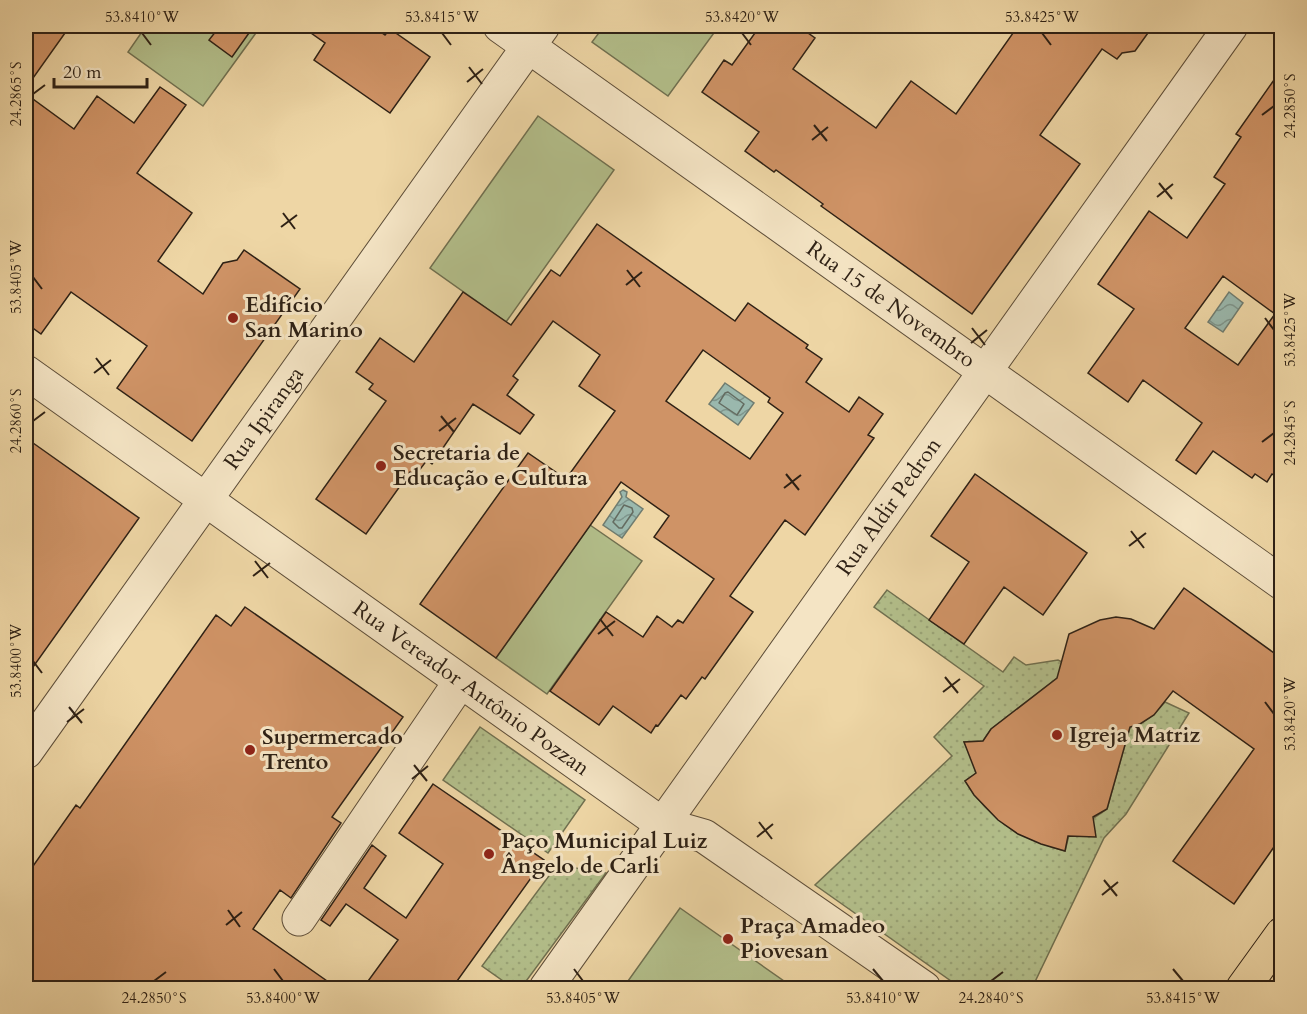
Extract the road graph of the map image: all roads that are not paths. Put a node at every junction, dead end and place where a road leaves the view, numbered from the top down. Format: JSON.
{"nodes":[{"id":1,"x":500,"y":26,"type":"edge"},
{"id":2,"x":1231,"y":26,"type":"edge"},
{"id":3,"x":536,"y":36,"type":"edge"},
{"id":4,"x":985,"y":371,"type":"junction"},
{"id":5,"x":26,"y":372,"type":"edge"},
{"id":6,"x":206,"y":500,"type":"junction"},
{"id":7,"x":1281,"y":583,"type":"edge"},
{"id":8,"x":460,"y":682,"type":"junction"},
{"id":9,"x":26,"y":752,"type":"edge"},
{"id":10,"x":662,"y":824,"type":"junction"},
{"id":11,"x":299,"y":919,"type":"dead end"},
{"id":12,"x":1281,"y":934,"type":"edge"},
{"id":13,"x":546,"y":988,"type":"edge"},
{"id":14,"x":924,"y":988,"type":"edge"},
{"id":15,"x":1243,"y":988,"type":"edge"}],
"edges":[{"from":1,"to":3,"type":"street","name":"Rua 15 de Novembro"},
{"from":2,"to":4,"type":"street","name":"Rua Aldir Pedron"},
{"from":3,"to":4,"type":"street","name":"Rua 15 de Novembro"},
{"from":3,"to":6,"type":"street","name":"Rua Ipiranga"},
{"from":4,"to":7,"type":"street","name":"Rua 15 de Novembro"},
{"from":4,"to":10,"type":"street","name":"Rua Aldir Pedron"},
{"from":5,"to":6,"type":"street","name":"Rua Vereador Antônio Pozzan"},
{"from":6,"to":8,"type":"street","name":"Rua Vereador Antônio Pozzan"},
{"from":6,"to":9,"type":"street","name":"Rua Ipiranga"},
{"from":8,"to":10,"type":"street","name":"Rua Vereador Antônio Pozzan"},
{"from":8,"to":11,"type":"street"},
{"from":10,"to":13,"type":"street","name":"Rua Aldir Pedron"},
{"from":10,"to":14,"type":"street","name":"Rua Vereador Antônio Pozzan"},
{"from":12,"to":15,"type":"main road"}]}
